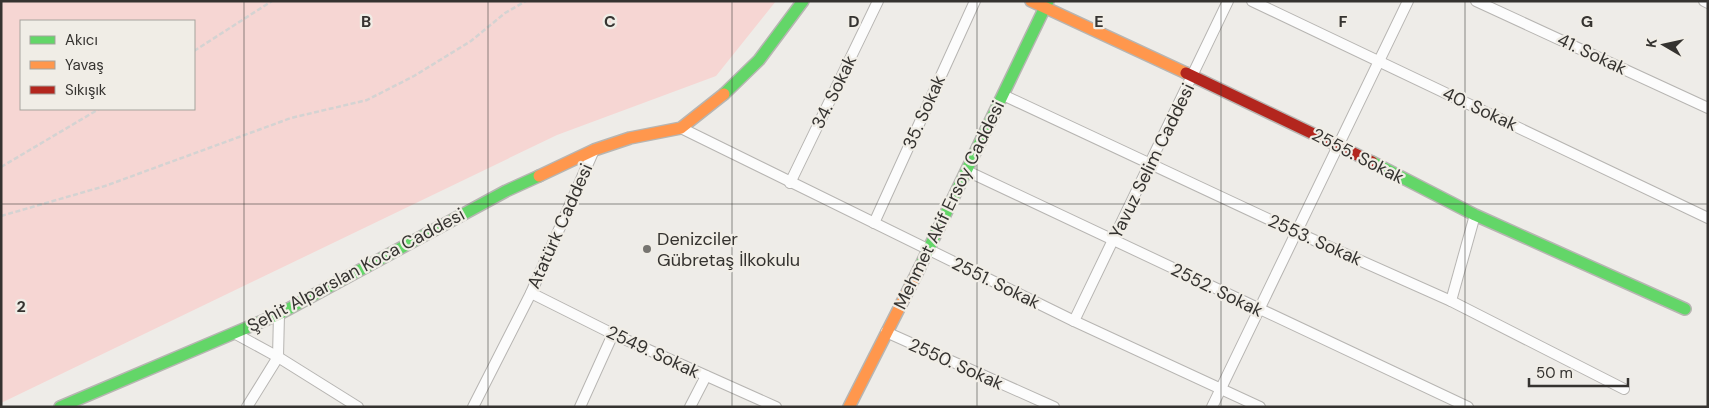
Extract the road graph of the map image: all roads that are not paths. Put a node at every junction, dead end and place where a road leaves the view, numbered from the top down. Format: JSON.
{"nodes":[{"id":1,"x":803,"y":1,"type":"edge"},
{"id":2,"x":878,"y":1,"type":"edge"},
{"id":3,"x":975,"y":1,"type":"edge"},
{"id":4,"x":1031,"y":1,"type":"edge"},
{"id":5,"x":1228,"y":1,"type":"edge"},
{"id":6,"x":1252,"y":1,"type":"edge"},
{"id":7,"x":1408,"y":1,"type":"edge"},
{"id":8,"x":1476,"y":1,"type":"edge"},
{"id":9,"x":1704,"y":1,"type":"edge"},
{"id":10,"x":1708,"y":3,"type":"edge"},
{"id":11,"x":1046,"y":4,"type":"edge"},
{"id":12,"x":1379,"y":61,"type":"junction"},
{"id":13,"x":1192,"y":77,"type":"junction"},
{"id":14,"x":1003,"y":95,"type":"junction"},
{"id":15,"x":1708,"y":108,"type":"edge"},
{"id":16,"x":681,"y":128,"type":"junction"},
{"id":17,"x":1338,"y":144,"type":"junction"},
{"id":18,"x":594,"y":150,"type":"junction"},
{"id":19,"x":1151,"y":162,"type":"junction"},
{"id":20,"x":967,"y":171,"type":"junction"},
{"id":21,"x":790,"y":182,"type":"junction"},
{"id":22,"x":1475,"y":216,"type":"junction"},
{"id":23,"x":1708,"y":218,"type":"edge"},
{"id":24,"x":874,"y":224,"type":"junction"},
{"id":25,"x":1296,"y":232,"type":"junction"},
{"id":26,"x":1114,"y":239,"type":"junction"},
{"id":27,"x":929,"y":250,"type":"junction"},
{"id":28,"x":531,"y":293,"type":"junction"},
{"id":29,"x":1451,"y":301,"type":"junction"},
{"id":30,"x":1685,"y":309,"type":"dead end"},
{"id":31,"x":1259,"y":310,"type":"junction"},
{"id":32,"x":280,"y":314,"type":"junction"},
{"id":33,"x":1074,"y":321,"type":"junction"},
{"id":34,"x":886,"y":332,"type":"junction"},
{"id":35,"x":234,"y":333,"type":"junction"},
{"id":36,"x":613,"y":334,"type":"junction"},
{"id":37,"x":278,"y":357,"type":"junction"},
{"id":38,"x":706,"y":376,"type":"junction"},
{"id":39,"x":1221,"y":389,"type":"junction"},
{"id":40,"x":1624,"y":389,"type":"dead end"},
{"id":41,"x":60,"y":407,"type":"edge"},
{"id":42,"x":247,"y":407,"type":"edge"},
{"id":43,"x":358,"y":407,"type":"edge"},
{"id":44,"x":473,"y":407,"type":"edge"},
{"id":45,"x":580,"y":407,"type":"edge"},
{"id":46,"x":690,"y":407,"type":"edge"},
{"id":47,"x":776,"y":407,"type":"edge"},
{"id":48,"x":849,"y":407,"type":"edge"},
{"id":49,"x":1054,"y":407,"type":"edge"},
{"id":50,"x":1212,"y":407,"type":"edge"},
{"id":51,"x":1260,"y":407,"type":"edge"},
{"id":52,"x":1468,"y":407,"type":"edge"}],
"edges":[{"from":1,"to":16,"type":"street","name":"Atatürk Caddesi"},
{"from":2,"to":21,"type":"street","name":"34. Sokak"},
{"from":3,"to":24,"type":"street","name":"35. Sokak"},
{"from":4,"to":11,"type":"street","name":"2555. Sokak"},
{"from":5,"to":13,"type":"street","name":"Yavuz Selim Caddesi"},
{"from":6,"to":12,"type":"street","name":"40. Sokak"},
{"from":7,"to":12,"type":"street"},
{"from":8,"to":15,"type":"street","name":"41. Sokak"},
{"from":9,"to":10,"type":"street"},
{"from":11,"to":13,"type":"street","name":"2555. Sokak"},
{"from":11,"to":14,"type":"street","name":"Mehmet Akif Ersoy Caddesi"},
{"from":12,"to":17,"type":"street"},
{"from":12,"to":23,"type":"street","name":"40. Sokak"},
{"from":13,"to":17,"type":"street","name":"2555. Sokak"},
{"from":13,"to":19,"type":"street","name":"Yavuz Selim Caddesi"},
{"from":14,"to":19,"type":"street","name":"2553. Sokak"},
{"from":14,"to":20,"type":"street","name":"Mehmet Akif Ersoy Caddesi"},
{"from":16,"to":18,"type":"street","name":"Atatürk Caddesi"},
{"from":16,"to":21,"type":"street","name":"2551. Sokak"},
{"from":17,"to":22,"type":"street","name":"2555. Sokak"},
{"from":17,"to":25,"type":"street"},
{"from":18,"to":28,"type":"street","name":"Atatürk Caddesi"},
{"from":18,"to":32,"type":"street","name":"Şehit Alparslan Koca Caddesi"},
{"from":19,"to":25,"type":"street","name":"2553. Sokak"},
{"from":19,"to":26,"type":"street","name":"Yavuz Selim Caddesi"},
{"from":20,"to":26,"type":"street","name":"2552. Sokak"},
{"from":20,"to":27,"type":"street","name":"Mehmet Akif Ersoy Caddesi"},
{"from":21,"to":24,"type":"street","name":"2551. Sokak"},
{"from":22,"to":29,"type":"street"},
{"from":22,"to":30,"type":"street","name":"2555. Sokak"},
{"from":24,"to":27,"type":"street","name":"2551. Sokak"},
{"from":25,"to":29,"type":"street","name":"2553. Sokak"},
{"from":25,"to":31,"type":"street"},
{"from":26,"to":31,"type":"street","name":"2552. Sokak"},
{"from":26,"to":33,"type":"street","name":"Yavuz Selim Caddesi"},
{"from":27,"to":33,"type":"street","name":"2551. Sokak"},
{"from":27,"to":34,"type":"street","name":"Mehmet Akif Ersoy Caddesi"},
{"from":28,"to":36,"type":"street","name":"2549. Sokak"},
{"from":28,"to":44,"type":"street","name":"Atatürk Caddesi"},
{"from":29,"to":40,"type":"street","name":"2553. Sokak"},
{"from":31,"to":39,"type":"street"},
{"from":31,"to":52,"type":"street","name":"2552. Sokak"},
{"from":32,"to":35,"type":"street","name":"Şehit Alparslan Koca Caddesi"},
{"from":32,"to":37,"type":"street"},
{"from":33,"to":39,"type":"street","name":"2551. Sokak"},
{"from":34,"to":48,"type":"street","name":"Mehmet Akif Ersoy Caddesi"},
{"from":34,"to":49,"type":"street","name":"2550. Sokak"},
{"from":35,"to":37,"type":"street"},
{"from":35,"to":41,"type":"street","name":"Şehit Alparslan Koca Caddesi"},
{"from":36,"to":38,"type":"street","name":"2549. Sokak"},
{"from":36,"to":45,"type":"street"},
{"from":37,"to":42,"type":"street"},
{"from":37,"to":43,"type":"street"},
{"from":38,"to":46,"type":"street"},
{"from":38,"to":47,"type":"street","name":"2549. Sokak"},
{"from":39,"to":50,"type":"street"},
{"from":39,"to":51,"type":"street","name":"2551. Sokak"}]}
